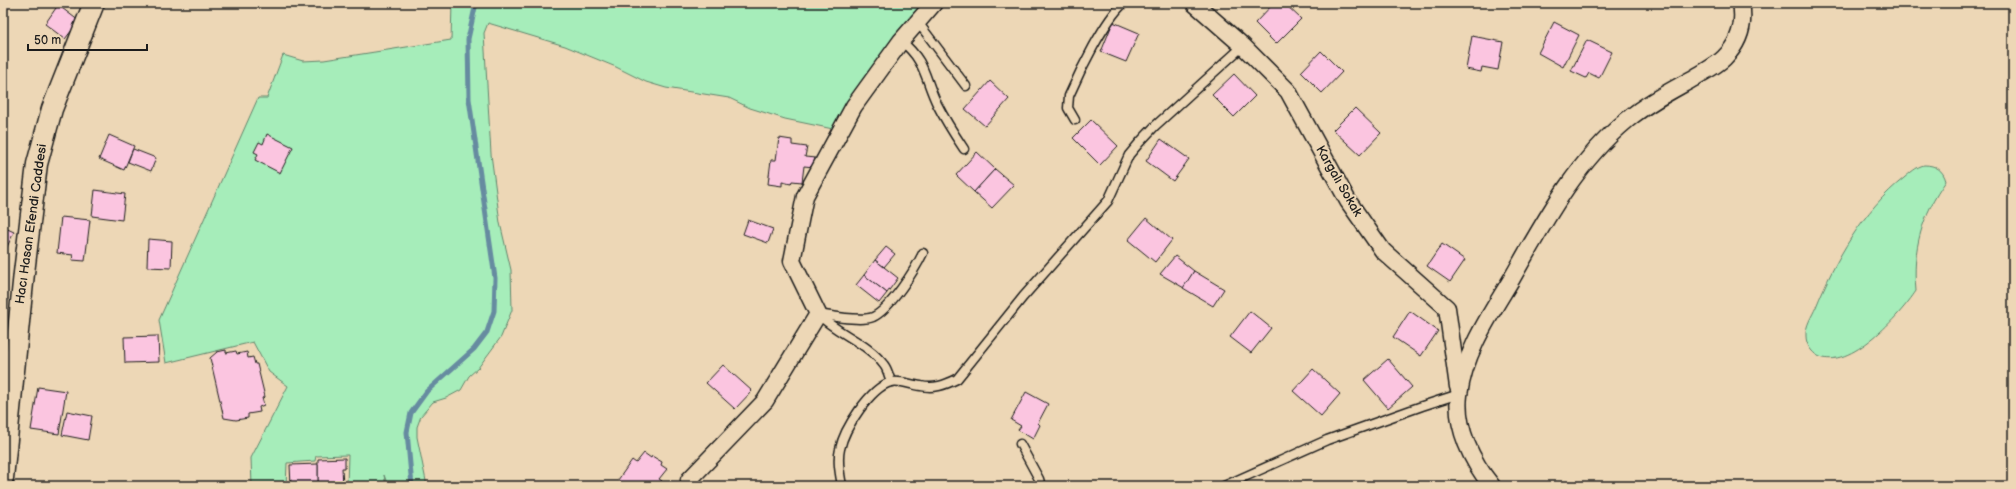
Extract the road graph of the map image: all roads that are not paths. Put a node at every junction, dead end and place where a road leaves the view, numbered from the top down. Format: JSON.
{"nodes":[{"id":1,"x":934,"y":3,"type":"edge"},
{"id":2,"x":1124,"y":3,"type":"edge"},
{"id":3,"x":1194,"y":3,"type":"edge"},
{"id":4,"x":90,"y":4,"type":"edge"},
{"id":5,"x":1742,"y":9,"type":"edge"},
{"id":6,"x":917,"y":21,"type":"junction"},
{"id":7,"x":901,"y":41,"type":"junction"},
{"id":8,"x":1243,"y":46,"type":"junction"},
{"id":9,"x":966,"y":86,"type":"dead end"},
{"id":10,"x":1075,"y":120,"type":"dead end"},
{"id":11,"x":964,"y":149,"type":"dead end"},
{"id":12,"x":923,"y":253,"type":"dead end"},
{"id":13,"x":818,"y":314,"type":"junction"},
{"id":14,"x":891,"y":382,"type":"junction"},
{"id":15,"x":1459,"y":394,"type":"junction"},
{"id":16,"x":1020,"y":444,"type":"dead end"},
{"id":17,"x":3,"y":478,"type":"edge"},
{"id":18,"x":693,"y":486,"type":"edge"},
{"id":19,"x":842,"y":486,"type":"edge"},
{"id":20,"x":1041,"y":486,"type":"edge"},
{"id":21,"x":1224,"y":486,"type":"edge"},
{"id":22,"x":1492,"y":486,"type":"edge"}],
"edges":[{"from":1,"to":6,"type":"street"},
{"from":2,"to":10,"type":"lane"},
{"from":3,"to":8,"type":"street","name":"Kargalı Sokak"},
{"from":4,"to":17,"type":"street","name":"Hacı Hasan Efendi Caddesi"},
{"from":5,"to":15,"type":"street"},
{"from":6,"to":7,"type":"street"},
{"from":6,"to":9,"type":"lane"},
{"from":7,"to":11,"type":"lane"},
{"from":7,"to":13,"type":"street"},
{"from":8,"to":14,"type":"lane"},
{"from":8,"to":15,"type":"street","name":"Kargalı Sokak"},
{"from":12,"to":13,"type":"lane"},
{"from":13,"to":14,"type":"lane"},
{"from":13,"to":18,"type":"street"},
{"from":14,"to":19,"type":"lane"},
{"from":15,"to":21,"type":"lane"},
{"from":15,"to":22,"type":"street"},
{"from":16,"to":20,"type":"lane"}]}
